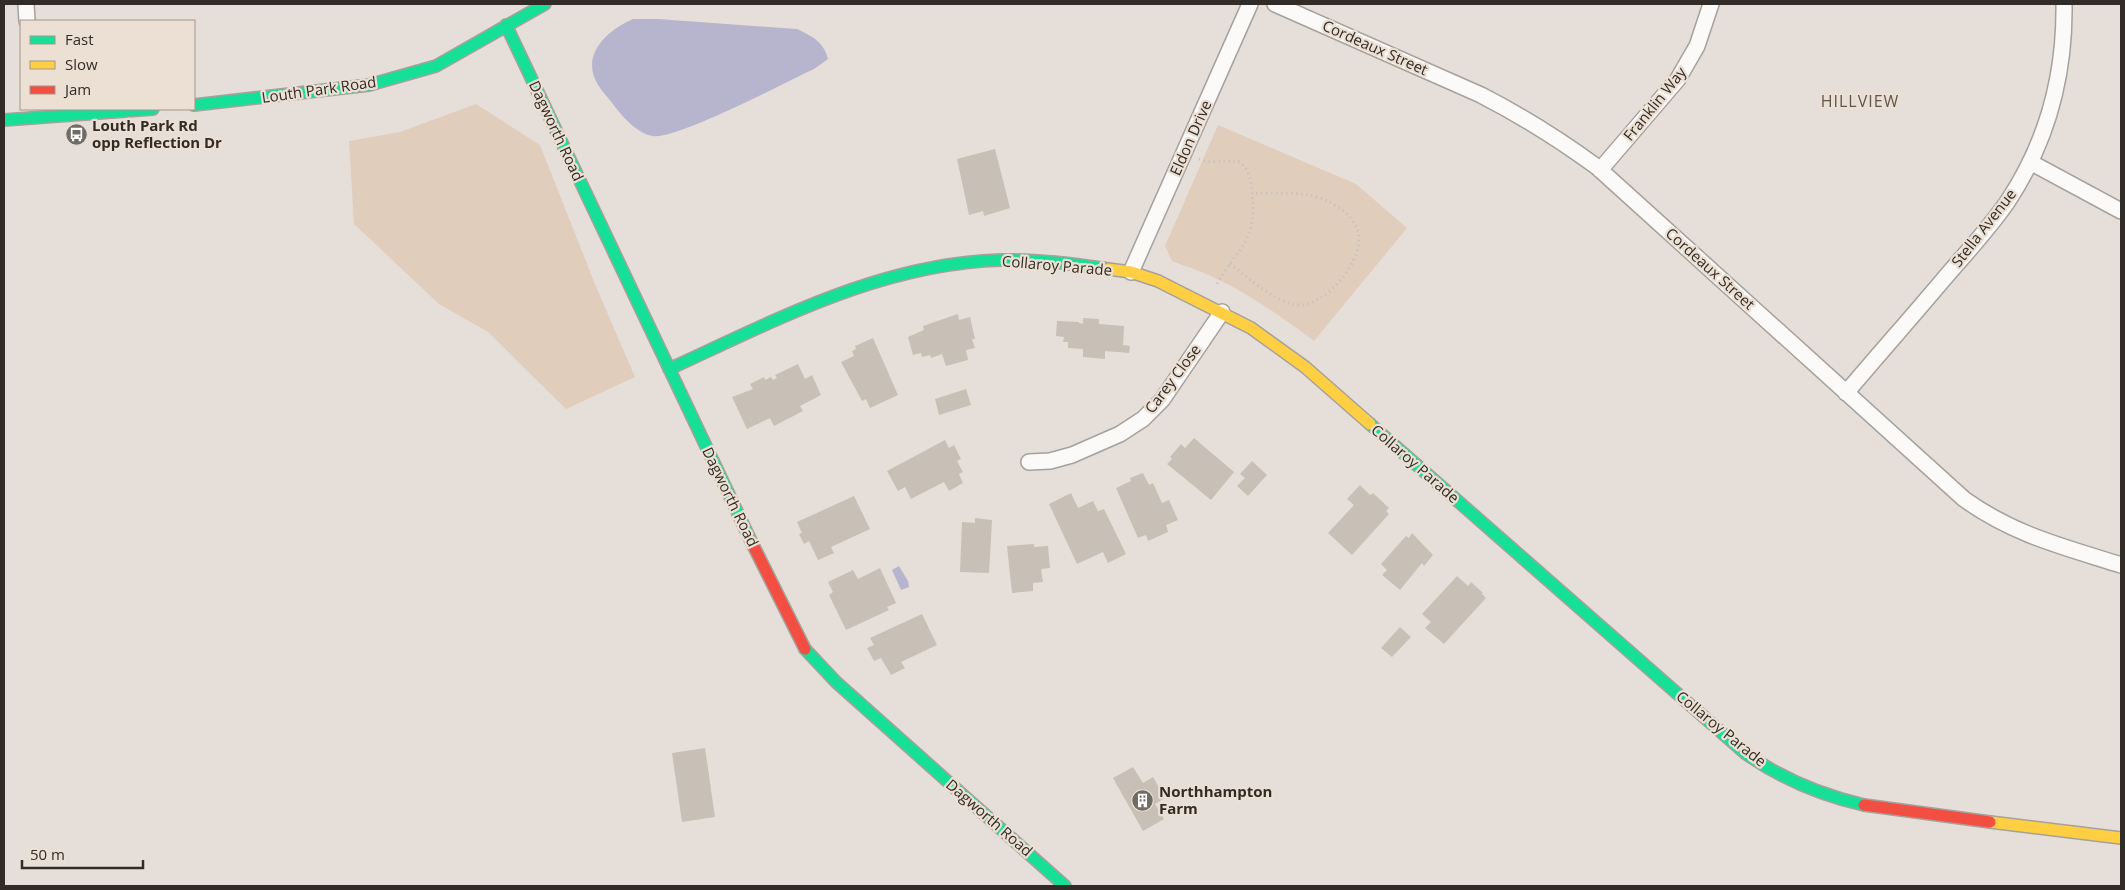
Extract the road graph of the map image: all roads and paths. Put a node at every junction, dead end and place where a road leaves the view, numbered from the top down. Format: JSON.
{"nodes":[{"id":1,"x":26,"y":4,"type":"edge"},
{"id":2,"x":545,"y":4,"type":"edge"},
{"id":3,"x":1250,"y":4,"type":"edge"},
{"id":4,"x":1275,"y":4,"type":"edge"},
{"id":5,"x":1711,"y":4,"type":"edge"},
{"id":6,"x":2064,"y":4,"type":"edge"},
{"id":7,"x":27,"y":20,"type":"edge"},
{"id":8,"x":506,"y":25,"type":"junction"},
{"id":9,"x":195,"y":105,"type":"edge"},
{"id":10,"x":123,"y":110,"type":"edge"},
{"id":11,"x":34,"y":113,"type":"edge"},
{"id":12,"x":4,"y":120,"type":"edge"},
{"id":13,"x":1198,"y":159,"type":"dead end"},
{"id":14,"x":2030,"y":162,"type":"junction"},
{"id":15,"x":1600,"y":170,"type":"junction"},
{"id":16,"x":1252,"y":193,"type":"junction"},
{"id":17,"x":2121,"y":211,"type":"edge"},
{"id":18,"x":1230,"y":264,"type":"junction"},
{"id":19,"x":1131,"y":272,"type":"junction"},
{"id":20,"x":1217,"y":284,"type":"dead end"},
{"id":21,"x":1222,"y":312,"type":"junction"},
{"id":22,"x":668,"y":369,"type":"junction"},
{"id":23,"x":1846,"y":392,"type":"junction"},
{"id":24,"x":1029,"y":462,"type":"dead end"},
{"id":25,"x":2121,"y":564,"type":"edge"},
{"id":26,"x":2121,"y":838,"type":"edge"},
{"id":27,"x":1065,"y":886,"type":"edge"}],
"edges":[{"from":1,"to":7,"type":"street"},
{"from":2,"to":8,"type":"street","name":"Louth Park Road"},
{"from":3,"to":19,"type":"street","name":"Eldon Drive"},
{"from":4,"to":15,"type":"street","name":"Cordeaux Street"},
{"from":5,"to":15,"type":"street","name":"Franklin Way"},
{"from":6,"to":14,"type":"street","name":"Stella Avenue"},
{"from":8,"to":9,"type":"street","name":"Louth Park Road"},
{"from":8,"to":22,"type":"street","name":"Dagworth Road"},
{"from":10,"to":11,"type":"street"},
{"from":11,"to":12,"type":"street"},
{"from":13,"to":16,"type":"path"},
{"from":14,"to":17,"type":"street"},
{"from":14,"to":23,"type":"street","name":"Stella Avenue"},
{"from":15,"to":23,"type":"street","name":"Cordeaux Street"},
{"from":16,"to":18,"type":"path"},
{"from":16,"to":18,"type":"path"},
{"from":18,"to":20,"type":"path"},
{"from":19,"to":21,"type":"street","name":"Collaroy Parade"},
{"from":19,"to":22,"type":"street","name":"Collaroy Parade"},
{"from":21,"to":24,"type":"street","name":"Carey Close"},
{"from":21,"to":26,"type":"street","name":"Collaroy Parade"},
{"from":22,"to":27,"type":"street","name":"Dagworth Road"},
{"from":23,"to":25,"type":"street","name":"Cordeaux Street"}]}
